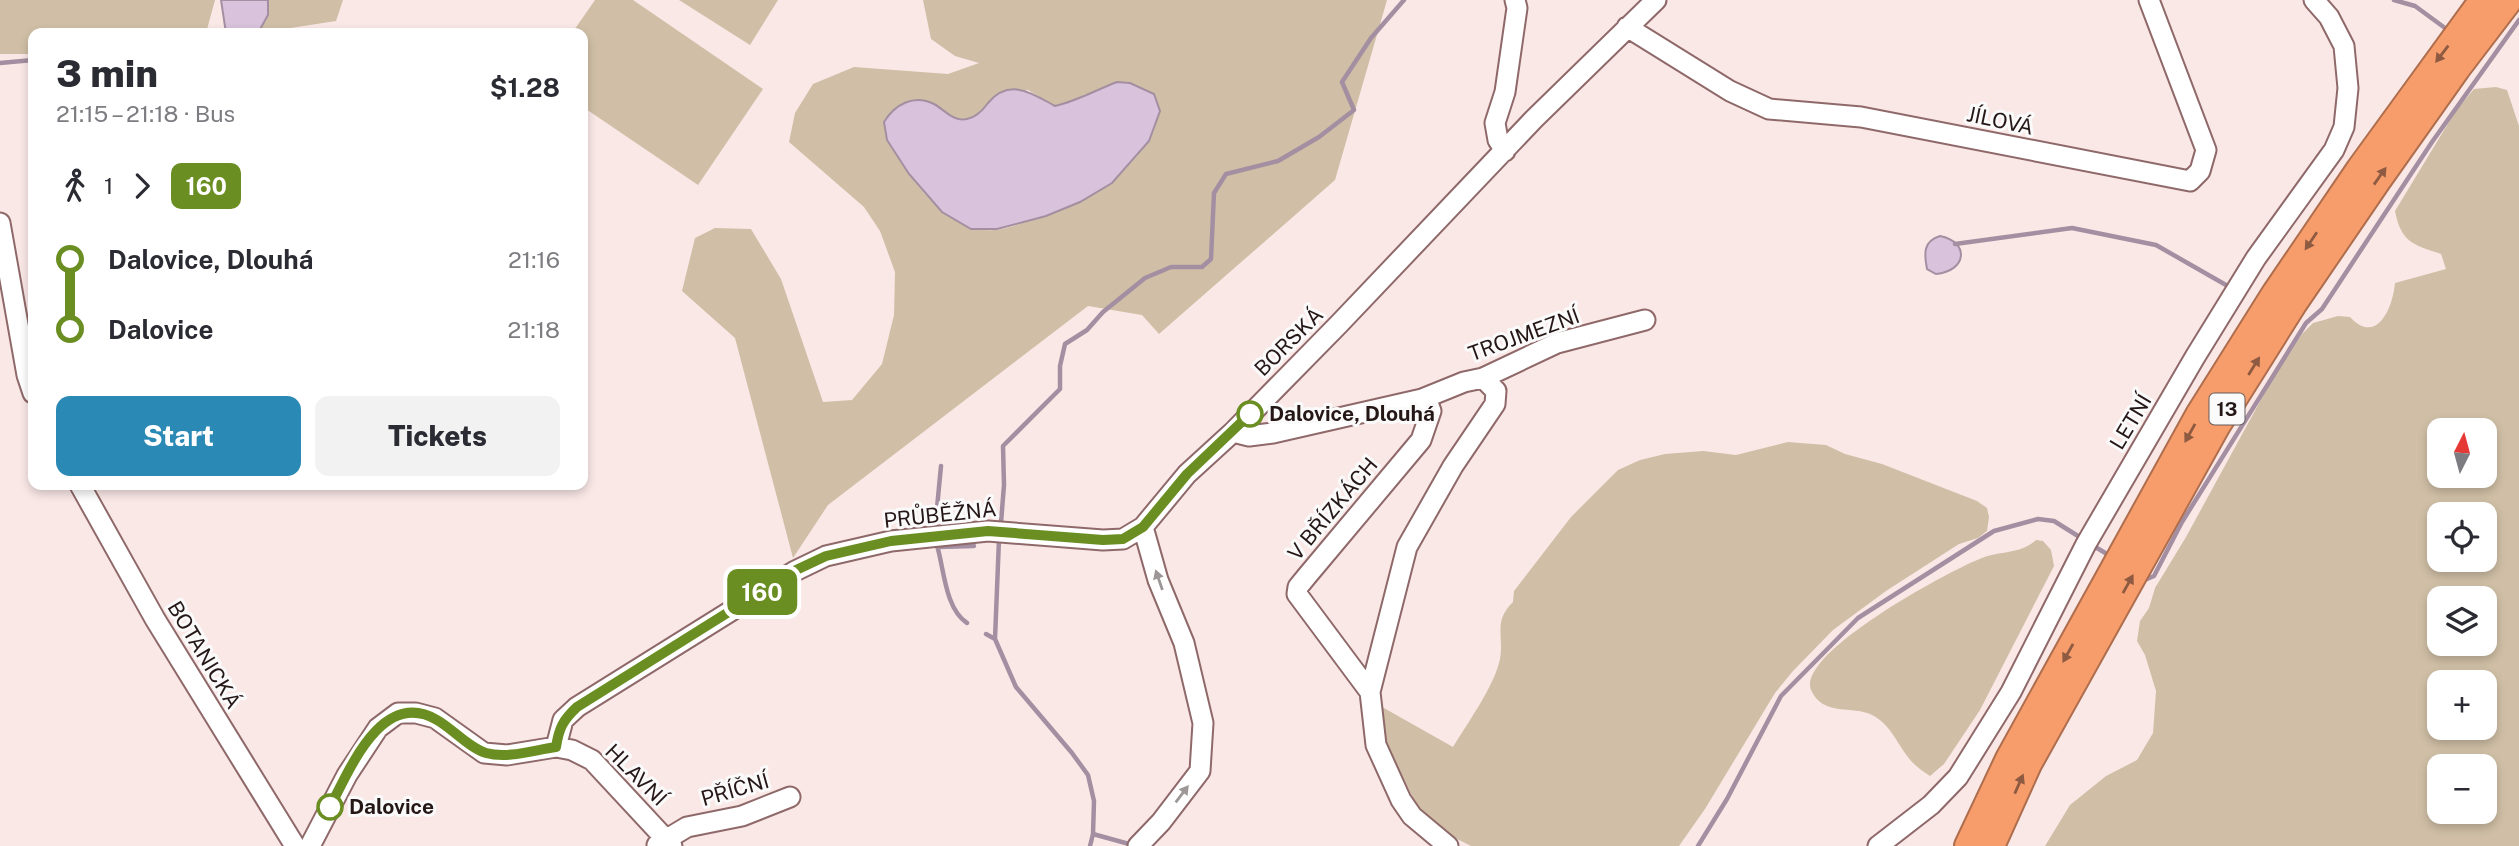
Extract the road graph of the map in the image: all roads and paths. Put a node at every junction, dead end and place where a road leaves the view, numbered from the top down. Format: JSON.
{"nodes":[{"id":1,"x":1516,"y":0,"type":"edge"},
{"id":2,"x":1656,"y":0,"type":"edge"},
{"id":3,"x":2149,"y":0,"type":"edge"},
{"id":4,"x":2314,"y":0,"type":"edge"},
{"id":5,"x":2483,"y":0,"type":"edge"},
{"id":6,"x":2509,"y":0,"type":"edge"},
{"id":7,"x":1627,"y":27,"type":"junction"},
{"id":8,"x":1505,"y":151,"type":"junction"},
{"id":9,"x":0,"y":223,"type":"edge"},
{"id":10,"x":1645,"y":320,"type":"dead end"},
{"id":11,"x":28,"y":378,"type":"edge"},
{"id":12,"x":1483,"y":378,"type":"junction"},
{"id":13,"x":1422,"y":399,"type":"junction"},
{"id":14,"x":1233,"y":432,"type":"junction"},
{"id":15,"x":83,"y":490,"type":"edge"},
{"id":16,"x":1143,"y":527,"type":"junction"},
{"id":17,"x":1370,"y":692,"type":"junction"},
{"id":18,"x":556,"y":747,"type":"junction"},
{"id":19,"x":790,"y":797,"type":"dead end"},
{"id":20,"x":664,"y":844,"type":"edge"},
{"id":21,"x":295,"y":846,"type":"edge"},
{"id":22,"x":310,"y":846,"type":"edge"},
{"id":23,"x":1138,"y":846,"type":"edge"},
{"id":24,"x":1448,"y":846,"type":"edge"},
{"id":25,"x":1878,"y":846,"type":"edge"},
{"id":26,"x":1968,"y":846,"type":"edge"},
{"id":27,"x":1991,"y":846,"type":"edge"}],
"edges":[{"from":1,"to":8,"type":"street"},
{"from":2,"to":7,"type":"street","name":"BORSKÁ"},
{"from":3,"to":7,"type":"street","name":"JÍLOVÁ"},
{"from":4,"to":25,"type":"street","name":"LETNÍ"},
{"from":5,"to":26,"type":"highway","number":"13","one_way":true},
{"from":27,"to":6,"type":"highway","number":"13","one_way":true},
{"from":7,"to":8,"type":"street","name":"BORSKÁ"},
{"from":8,"to":14,"type":"street","name":"BORSKÁ"},
{"from":9,"to":11,"type":"street"},
{"from":10,"to":12,"type":"street","name":"TROJMEZNÍ"},
{"from":12,"to":13,"type":"street","name":"TROJMEZNÍ"},
{"from":12,"to":17,"type":"street"},
{"from":13,"to":14,"type":"street"},
{"from":13,"to":17,"type":"street","name":"V BŘÍZKÁCH"},
{"from":14,"to":16,"type":"street","name":"BORSKÁ"},
{"from":15,"to":21,"type":"street","name":"BOTANICKÁ"},
{"from":16,"to":18,"type":"street","name":"PRŮBĚŽNÁ"},
{"from":23,"to":16,"type":"street","one_way":true},
{"from":17,"to":24,"type":"street"},
{"from":18,"to":20,"type":"street","name":"HLAVNÍ"},
{"from":18,"to":22,"type":"street","name":"HLAVNÍ"},
{"from":19,"to":20,"type":"street","name":"PŘÍČNÍ"}]}
